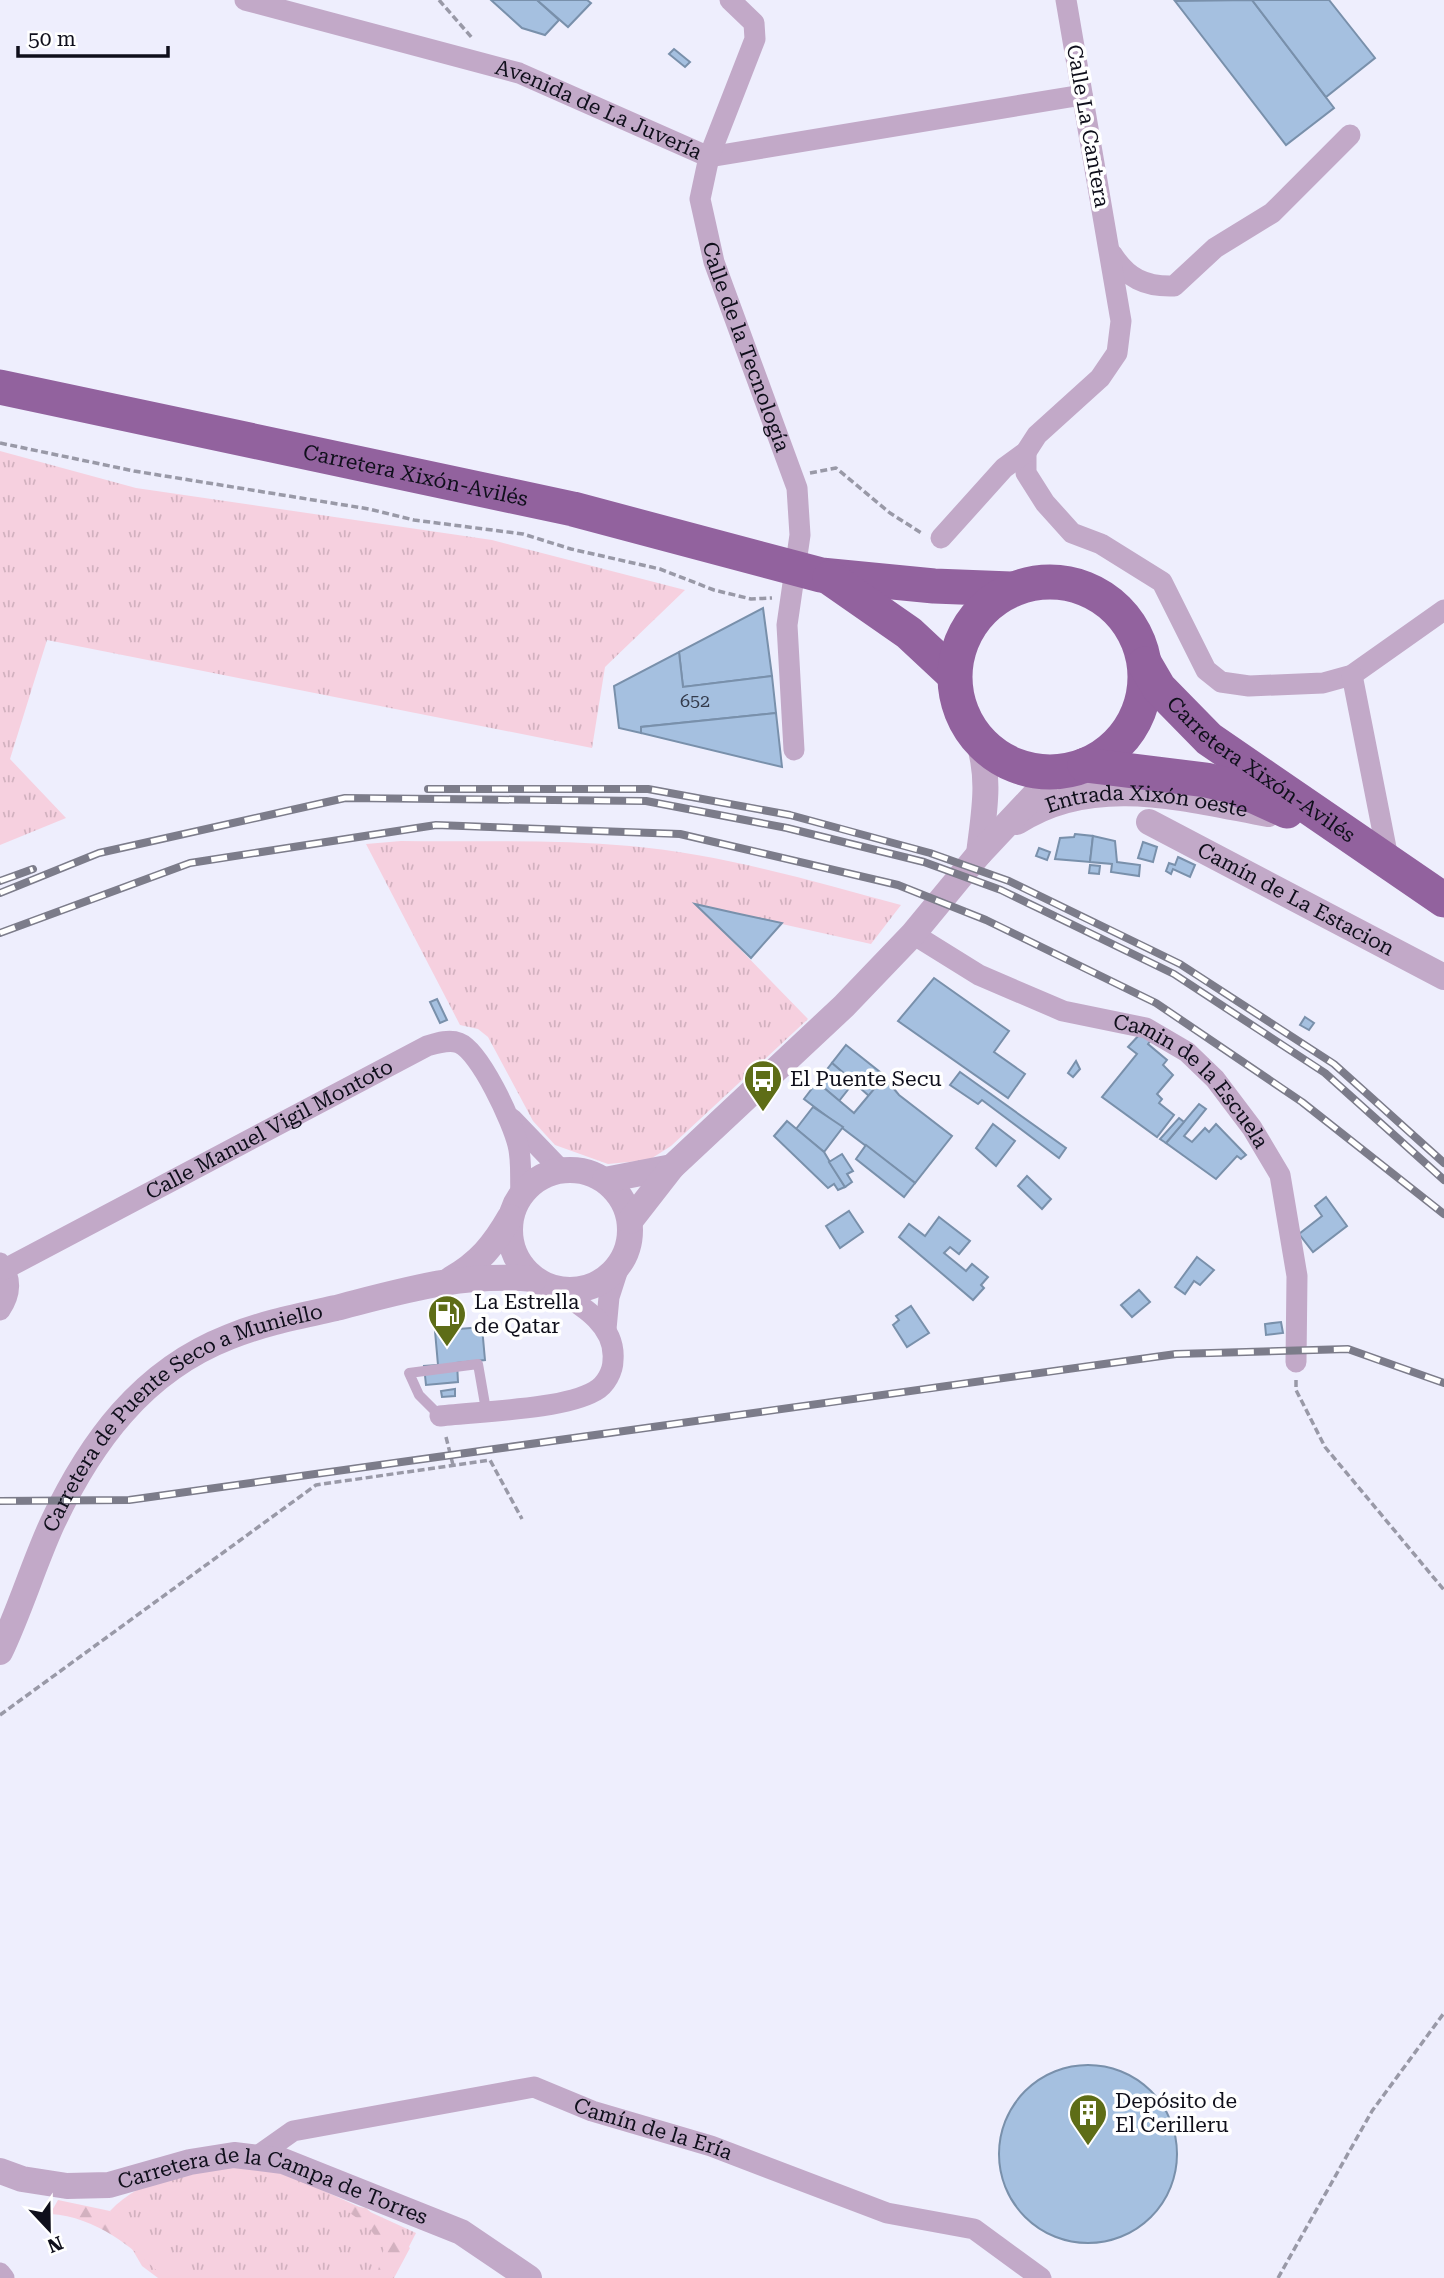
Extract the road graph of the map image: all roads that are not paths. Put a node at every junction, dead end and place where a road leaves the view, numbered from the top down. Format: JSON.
{"nodes":[{"id":1,"x":245,"y":0,"type":"edge"},
{"id":2,"x":730,"y":0,"type":"edge"},
{"id":3,"x":1066,"y":0,"type":"edge"},
{"id":4,"x":1082,"y":95,"type":"junction"},
{"id":5,"x":1350,"y":135,"type":"dead end"},
{"id":6,"x":709,"y":157,"type":"junction"},
{"id":7,"x":1111,"y":252,"type":"junction"},
{"id":8,"x":0,"y":387,"type":"edge"},
{"id":9,"x":1026,"y":452,"type":"junction"},
{"id":10,"x":941,"y":538,"type":"road end"},
{"id":11,"x":824,"y":576,"type":"junction"},
{"id":12,"x":1011,"y":589,"type":"junction"},
{"id":13,"x":1444,"y":610,"type":"edge"},
{"id":14,"x":1144,"y":664,"type":"junction"},
{"id":15,"x":1352,"y":675,"type":"junction"},
{"id":16,"x":954,"y":676,"type":"junction"},
{"id":17,"x":978,"y":739,"type":"junction"},
{"id":18,"x":794,"y":750,"type":"dead end"},
{"id":19,"x":1071,"y":768,"type":"junction"},
{"id":20,"x":1306,"y":821,"type":"junction"},
{"id":21,"x":1149,"y":822,"type":"dead end"},
{"id":22,"x":987,"y":845,"type":"junction"},
{"id":23,"x":1390,"y":865,"type":"junction"},
{"id":24,"x":1444,"y":900,"type":"edge"},
{"id":25,"x":913,"y":934,"type":"junction"},
{"id":26,"x":1444,"y":977,"type":"edge"},
{"id":27,"x":509,"y":1116,"type":"junction"},
{"id":28,"x":672,"y":1167,"type":"junction"},
{"id":29,"x":561,"y":1170,"type":"junction"},
{"id":30,"x":605,"y":1180,"type":"junction"},
{"id":31,"x":516,"y":1205,"type":"junction"},
{"id":32,"x":630,"y":1221,"type":"junction"},
{"id":33,"x":3,"y":1266,"type":"edge"},
{"id":34,"x":619,"y":1266,"type":"junction"},
{"id":35,"x":451,"y":1279,"type":"junction"},
{"id":36,"x":545,"y":1284,"type":"junction"},
{"id":37,"x":0,"y":1310,"type":"edge"},
{"id":38,"x":606,"y":1329,"type":"junction"},
{"id":39,"x":1296,"y":1362,"type":"road end"},
{"id":40,"x":486,"y":1410,"type":"junction"},
{"id":41,"x":440,"y":1416,"type":"joint"},
{"id":42,"x":0,"y":1652,"type":"edge"},
{"id":43,"x":255,"y":2158,"type":"junction"},
{"id":44,"x":0,"y":2171,"type":"edge"},
{"id":45,"x":0,"y":2273,"type":"edge"},
{"id":46,"x":4,"y":2278,"type":"edge"},
{"id":47,"x":529,"y":2278,"type":"edge"},
{"id":48,"x":1041,"y":2278,"type":"edge"}],
"edges":[{"from":1,"to":6,"type":"street","name":"Avenida de La Juvería"},
{"from":2,"to":6,"type":"street","name":"Calle de la Tecnología"},
{"from":3,"to":4,"type":"street","name":"Calle La Cantera"},
{"from":4,"to":6,"type":"street","name":"Avenida de La Juvería"},
{"from":4,"to":7,"type":"street","name":"Calle La Cantera"},
{"from":5,"to":7,"type":"street"},
{"from":6,"to":18,"type":"street","name":"Calle de la Tecnología"},
{"from":7,"to":9,"type":"street","name":"Calle La Cantera"},
{"from":8,"to":11,"type":"highway","name":"Carretera Xixón-Avilés"},
{"from":9,"to":10,"type":"street","name":"Calle La Cantera"},
{"from":9,"to":15,"type":"street"},
{"from":11,"to":12,"type":"highway","name":"Carretera Xixón-Avilés"},
{"from":11,"to":16,"type":"highway","name":"Carretera Xixón-Avilés"},
{"from":12,"to":14,"type":"highway"},
{"from":12,"to":16,"type":"highway"},
{"from":13,"to":15,"type":"street"},
{"from":14,"to":19,"type":"highway"},
{"from":14,"to":23,"type":"highway","name":"Carretera Xixón-Avilés"},
{"from":15,"to":23,"type":"street"},
{"from":16,"to":17,"type":"highway"},
{"from":17,"to":19,"type":"highway"},
{"from":17,"to":22,"type":"street"},
{"from":19,"to":20,"type":"highway","name":"Carretera Xixón-Avilés"},
{"from":19,"to":22,"type":"street","name":"Entrada Xixón oeste"},
{"from":20,"to":22,"type":"street","name":"Entrada Xixón oeste"},
{"from":20,"to":23,"type":"highway","name":"Carretera Xixón-Avilés"},
{"from":21,"to":26,"type":"street","name":"Camín de La Estacion"},
{"from":22,"to":25,"type":"street"},
{"from":23,"to":24,"type":"highway","name":"Carretera Xixón-Avilés"},
{"from":25,"to":28,"type":"street"},
{"from":25,"to":39,"type":"street","name":"Camin de la Escuela"},
{"from":27,"to":29,"type":"street","name":"Calle Manuel Vigil Montoto"},
{"from":27,"to":31,"type":"street","name":"Calle Manuel Vigil Montoto"},
{"from":27,"to":33,"type":"street","name":"Calle Manuel Vigil Montoto"},
{"from":28,"to":30,"type":"street"},
{"from":28,"to":32,"type":"street"},
{"from":29,"to":30,"type":"street"},
{"from":29,"to":31,"type":"street"},
{"from":30,"to":32,"type":"street"},
{"from":31,"to":35,"type":"street","name":"Carretera de Puente Seco a Muniello"},
{"from":31,"to":36,"type":"street"},
{"from":32,"to":34,"type":"street"},
{"from":33,"to":37,"type":"street","name":"Calle Manuel Vigil Montoto"},
{"from":34,"to":36,"type":"street"},
{"from":34,"to":38,"type":"street"},
{"from":35,"to":36,"type":"street","name":"Carretera de Puente Seco a Muniello"},
{"from":35,"to":42,"type":"street","name":"Carretera de Puente Seco a Muniello"},
{"from":36,"to":38,"type":"street"},
{"from":38,"to":40,"type":"street"},
{"from":40,"to":41,"type":"street"},
{"from":40,"to":41,"type":"lane"},
{"from":43,"to":44,"type":"street","name":"Carretera de la Campa de Torres"},
{"from":43,"to":47,"type":"street","name":"Carretera de la Campa de Torres"},
{"from":43,"to":48,"type":"street","name":"Camín de la Ería"},
{"from":45,"to":46,"type":"street"}]}
